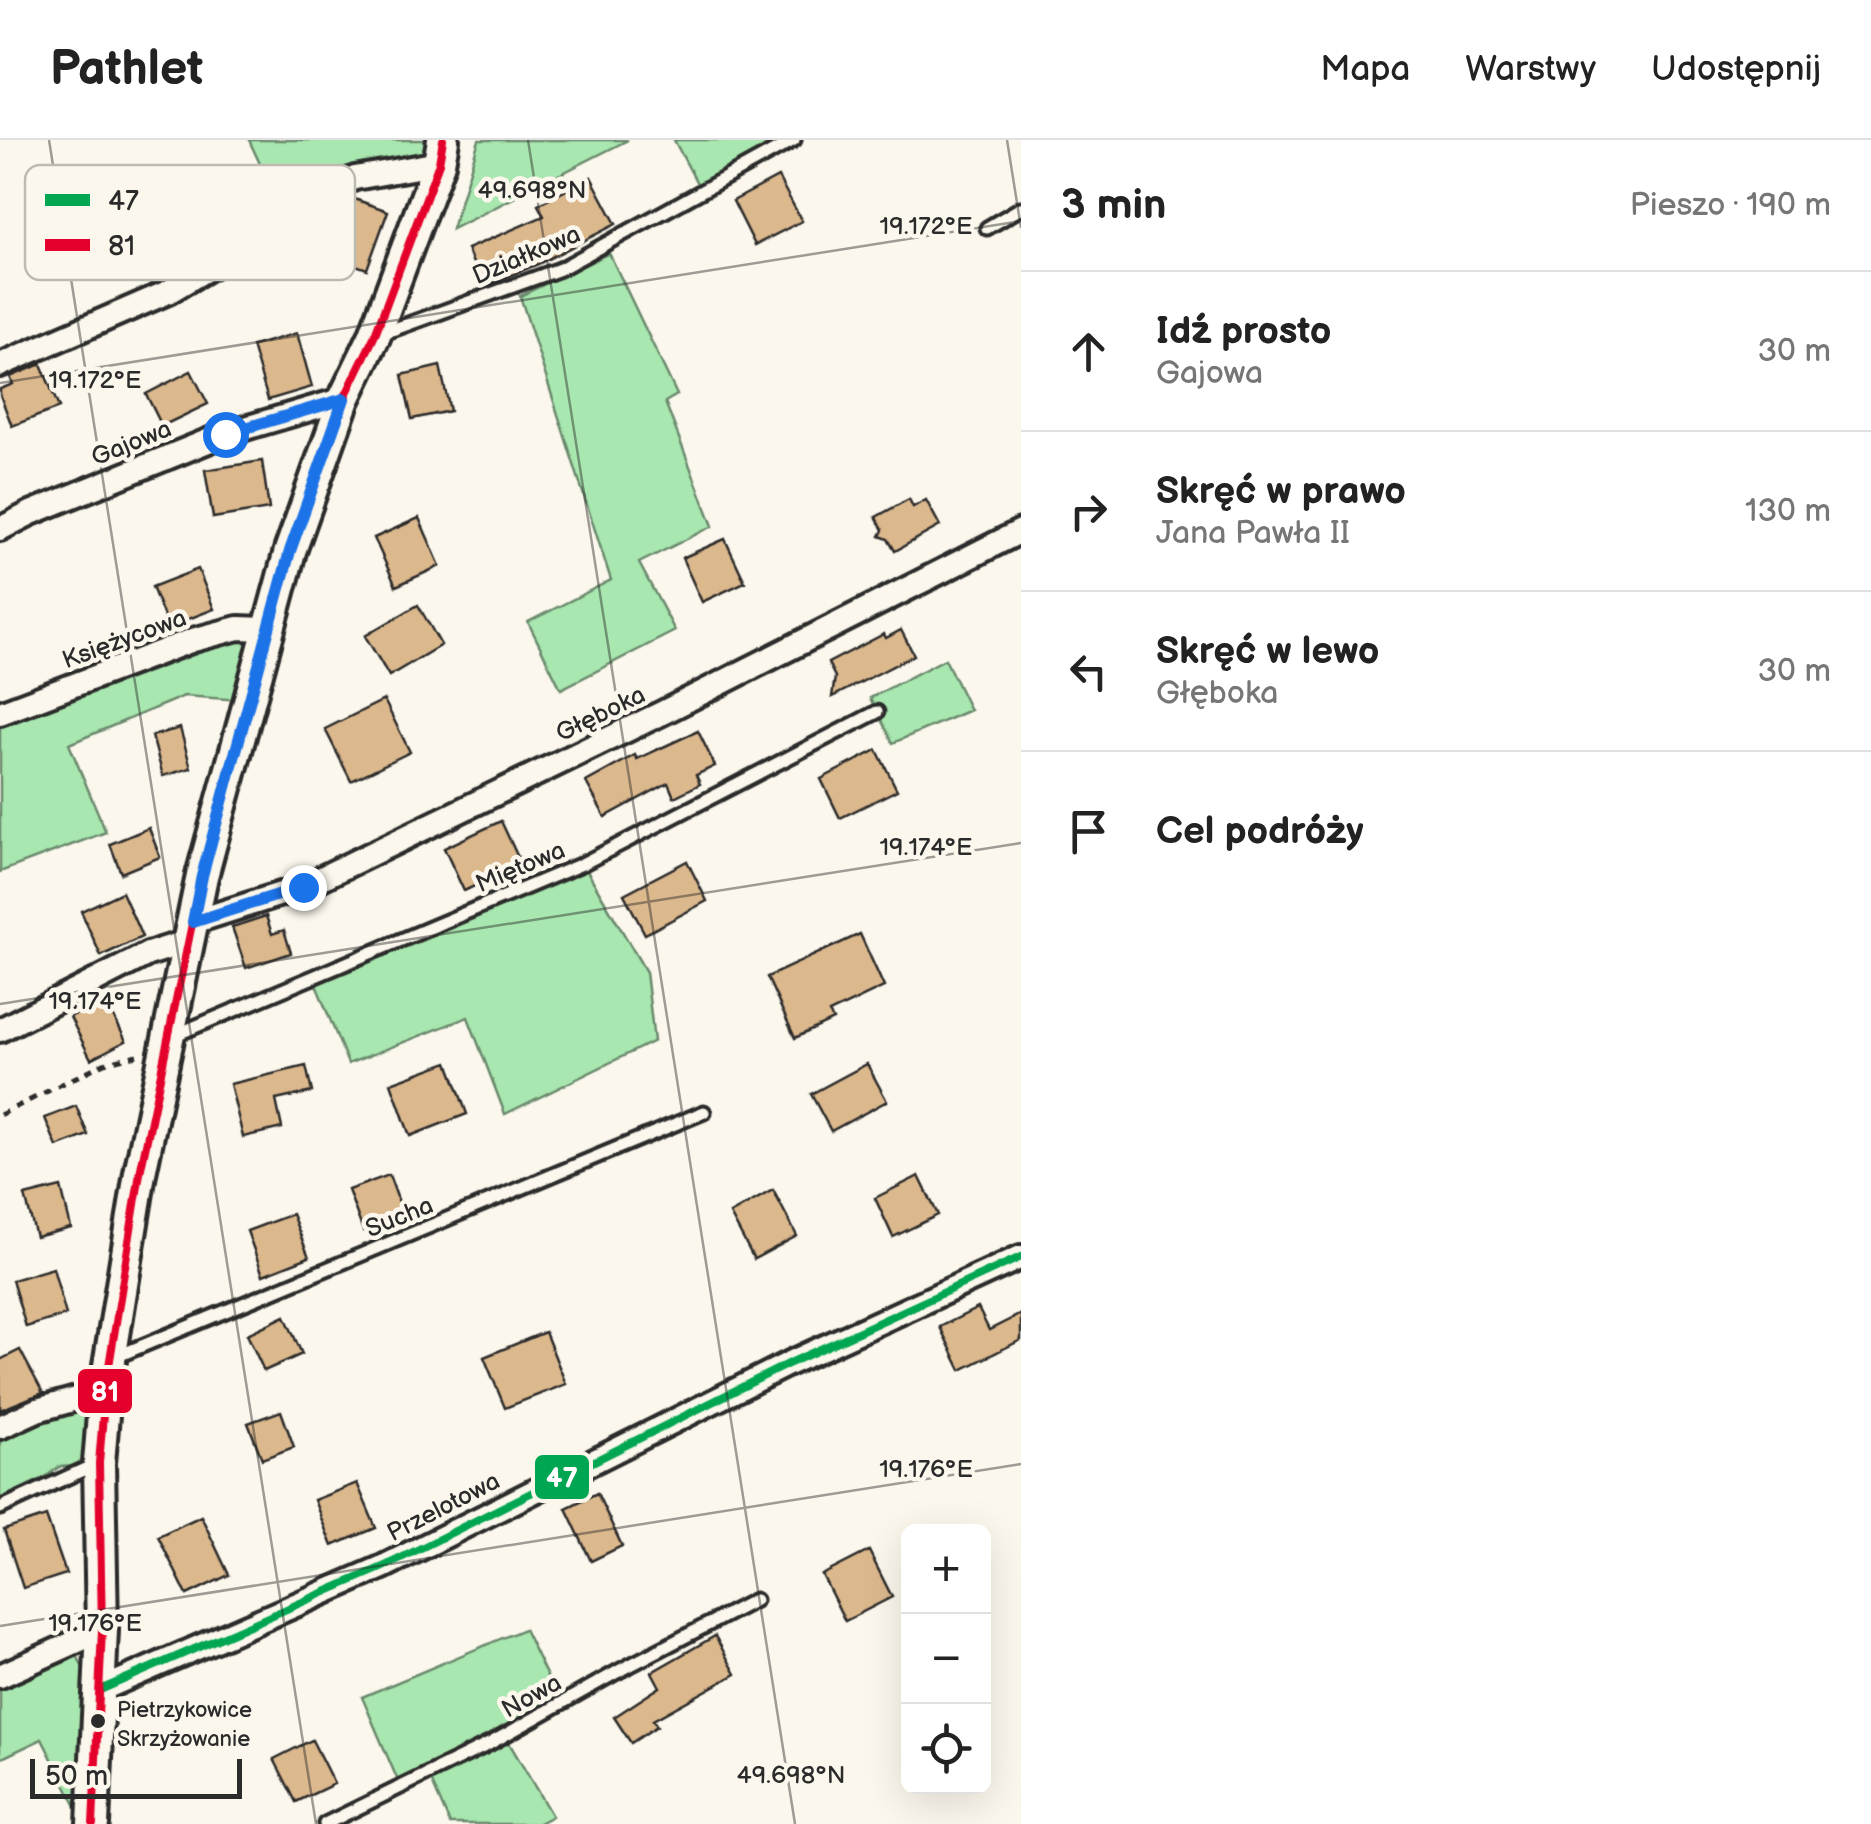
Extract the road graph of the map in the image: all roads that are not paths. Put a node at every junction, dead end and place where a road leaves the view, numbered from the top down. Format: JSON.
{"nodes":[{"id":1,"x":794,"y":140,"type":"edge"},
{"id":2,"x":441,"y":152,"type":"edge"},
{"id":3,"x":355,"y":178,"type":"edge"},
{"id":4,"x":1021,"y":208,"type":"edge"},
{"id":5,"x":988,"y":228,"type":"dead end"},
{"id":6,"x":188,"y":280,"type":"edge"},
{"id":7,"x":374,"y":337,"type":"junction"},
{"id":8,"x":0,"y":365,"type":"edge"},
{"id":9,"x":344,"y":399,"type":"junction"},
{"id":10,"x":0,"y":529,"type":"edge"},
{"id":11,"x":1021,"y":531,"type":"edge"},
{"id":12,"x":269,"y":630,"type":"junction"},
{"id":13,"x":877,"y":712,"type":"dead end"},
{"id":14,"x":0,"y":714,"type":"edge"},
{"id":15,"x":191,"y":932,"type":"junction"},
{"id":16,"x":0,"y":1030,"type":"edge"},
{"id":17,"x":167,"y":1046,"type":"junction"},
{"id":18,"x":704,"y":1112,"type":"dead end"},
{"id":19,"x":1021,"y":1257,"type":"edge"},
{"id":20,"x":109,"y":1360,"type":"junction"},
{"id":21,"x":104,"y":1390,"type":"junction"},
{"id":22,"x":0,"y":1427,"type":"edge"},
{"id":23,"x":99,"y":1463,"type":"junction"},
{"id":24,"x":0,"y":1508,"type":"edge"},
{"id":25,"x":755,"y":1600,"type":"dead end"},
{"id":26,"x":102,"y":1630,"type":"junction"},
{"id":27,"x":0,"y":1676,"type":"edge"},
{"id":28,"x":100,"y":1690,"type":"junction"},
{"id":29,"x":94,"y":1824,"type":"edge"},
{"id":30,"x":325,"y":1824,"type":"edge"}],
"edges":[{"from":1,"to":7,"type":"lane","name":"Działkowa"},
{"from":2,"to":3,"type":"street"},
{"from":2,"to":7,"type":"street"},
{"from":4,"to":5,"type":"lane"},
{"from":6,"to":8,"type":"street"},
{"from":7,"to":9,"type":"street"},
{"from":9,"to":10,"type":"street","name":"Gajowa"},
{"from":9,"to":12,"type":"street"},
{"from":11,"to":15,"type":"street","name":"Głęboka"},
{"from":12,"to":14,"type":"street","name":"Księżycowa"},
{"from":12,"to":15,"type":"street"},
{"from":13,"to":17,"type":"lane","name":"Miętowa"},
{"from":15,"to":16,"type":"street","name":"Głęboka"},
{"from":15,"to":17,"type":"street"},
{"from":17,"to":20,"type":"street"},
{"from":18,"to":20,"type":"lane","name":"Sucha"},
{"from":19,"to":28,"type":"street","name":"Przelotowa"},
{"from":20,"to":21,"type":"street"},
{"from":21,"to":22,"type":"street"},
{"from":21,"to":23,"type":"street"},
{"from":23,"to":24,"type":"lane"},
{"from":23,"to":26,"type":"street"},
{"from":25,"to":30,"type":"lane","name":"Nowa"},
{"from":26,"to":27,"type":"street"},
{"from":26,"to":28,"type":"street"},
{"from":28,"to":29,"type":"street"}]}
